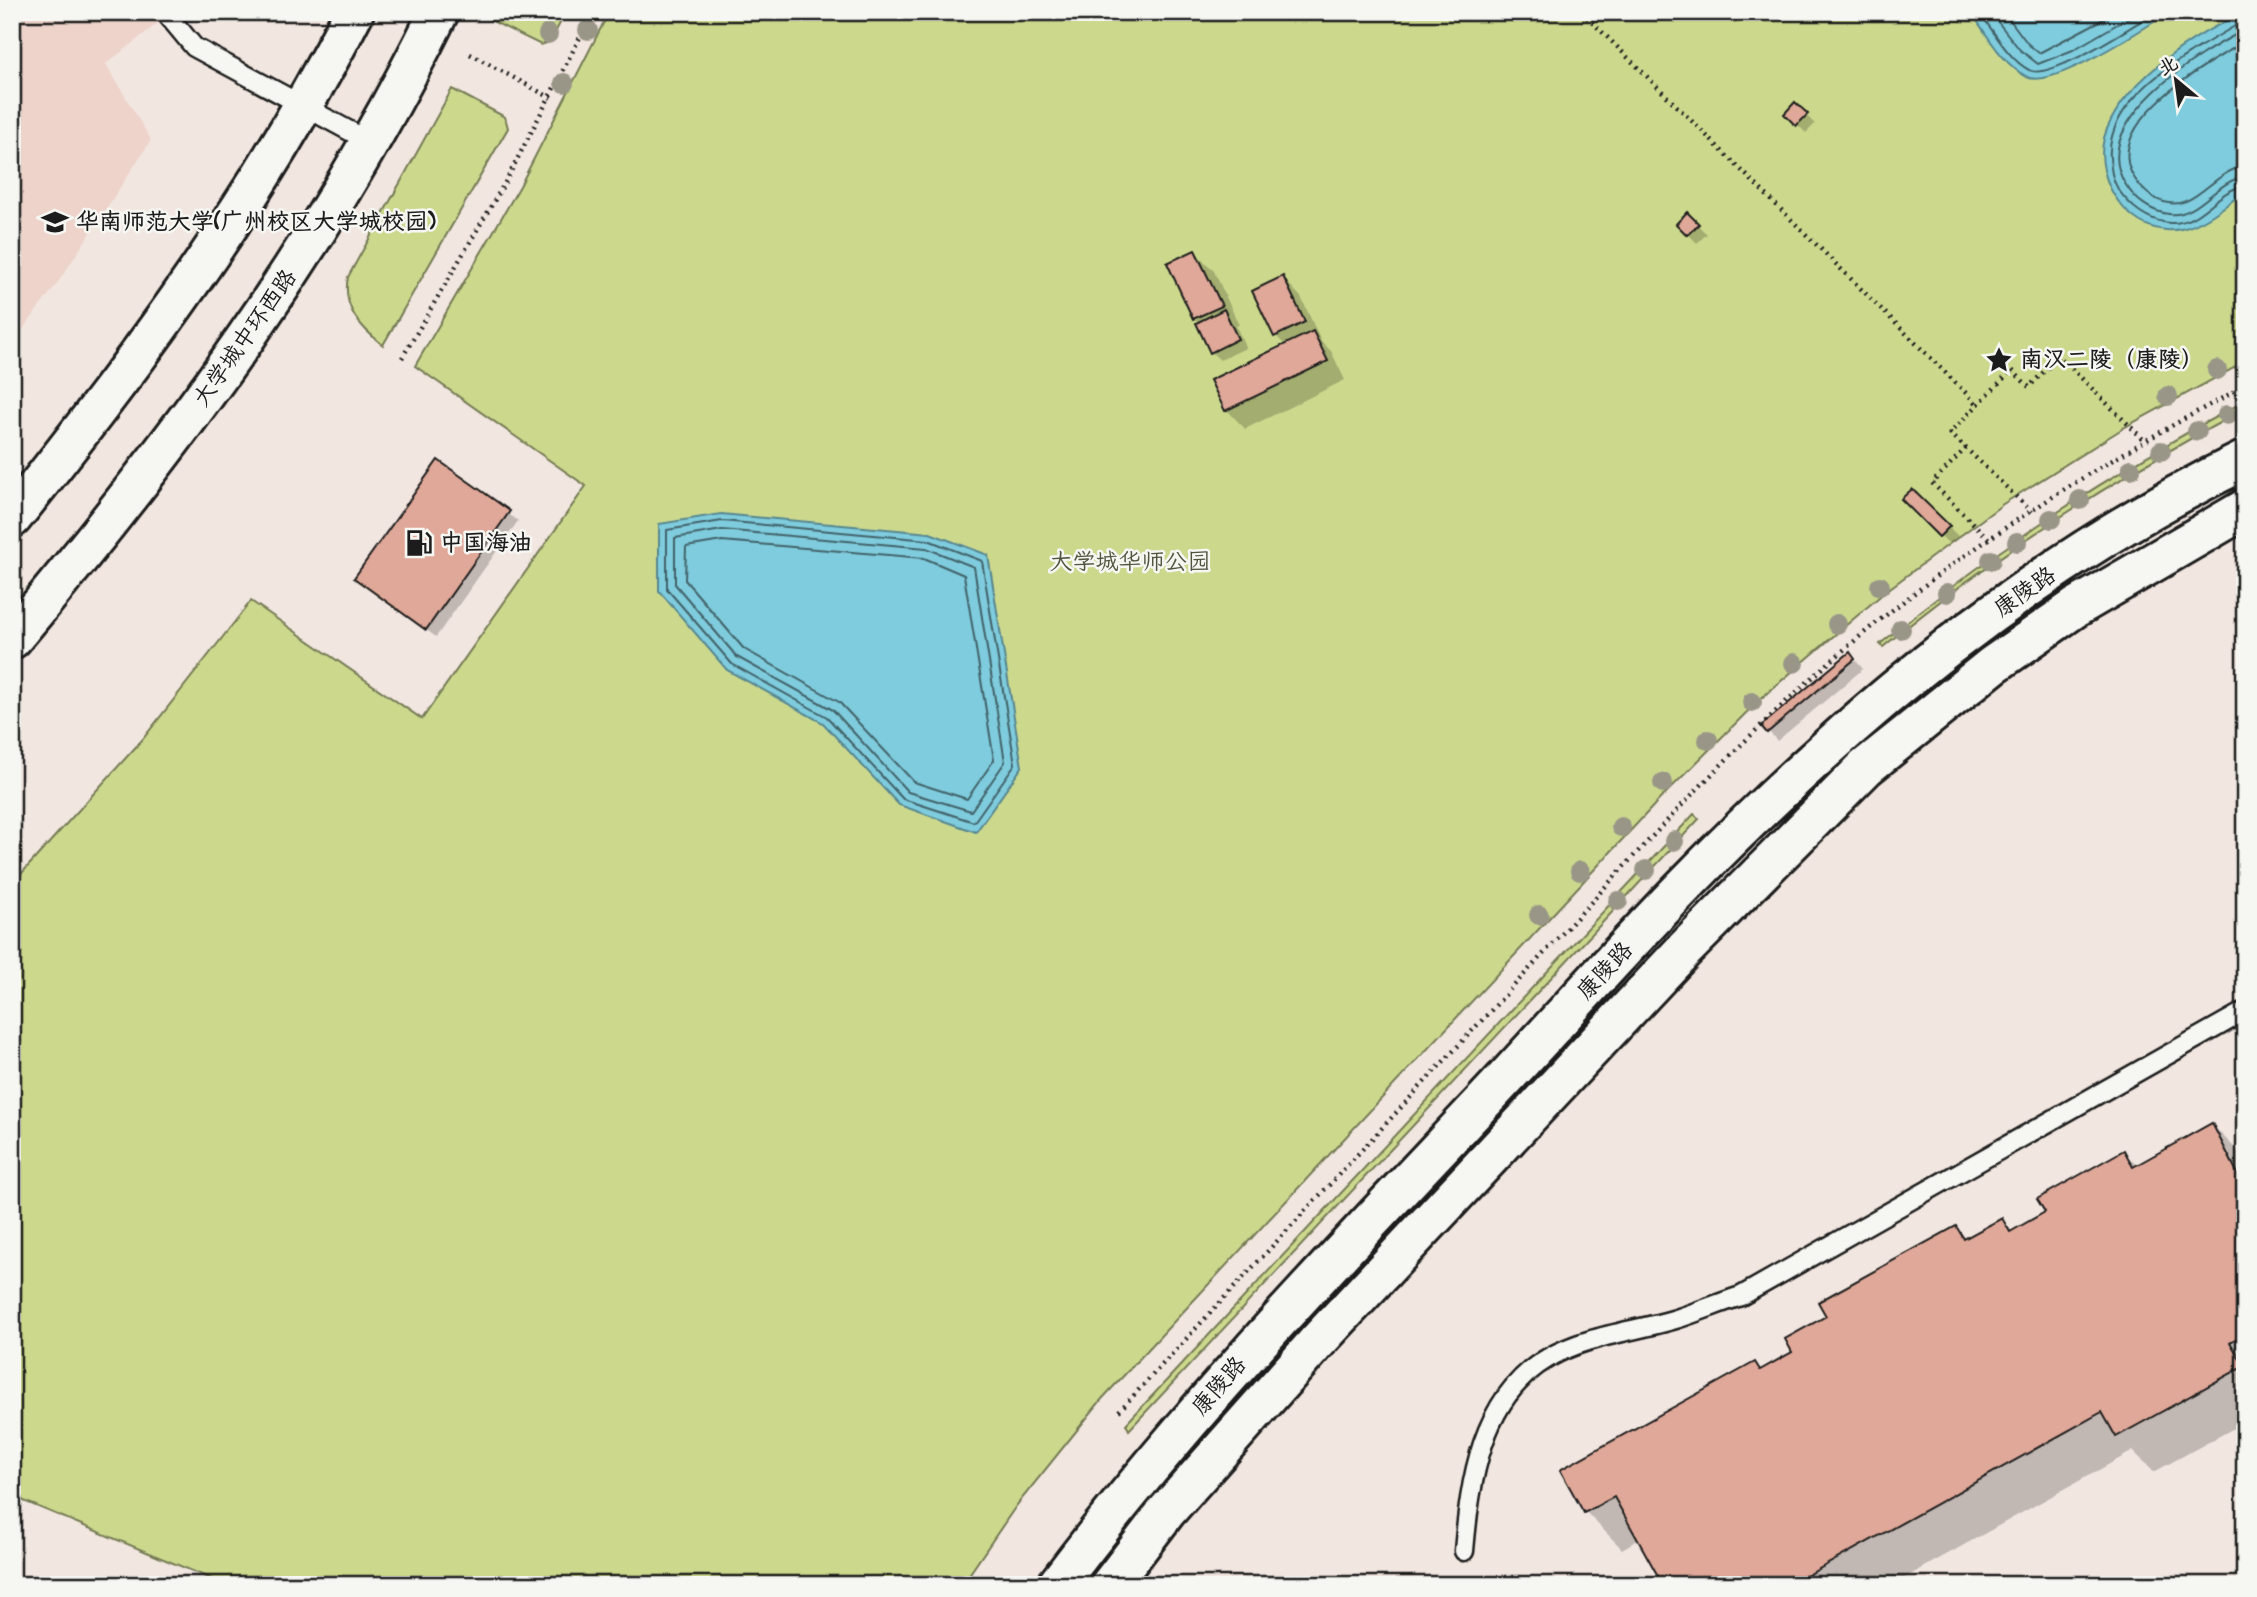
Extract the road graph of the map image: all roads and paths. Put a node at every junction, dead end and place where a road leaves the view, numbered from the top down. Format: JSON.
{"nodes":[{"id":1,"x":165,"y":12,"type":"edge"},
{"id":2,"x":354,"y":12,"type":"edge"},
{"id":3,"x":439,"y":12,"type":"edge"},
{"id":4,"x":593,"y":12,"type":"edge"},
{"id":5,"x":1582,"y":12,"type":"edge"},
{"id":6,"x":470,"y":54,"type":"dead end"},
{"id":7,"x":551,"y":98,"type":"junction"},
{"id":8,"x":303,"y":106,"type":"junction"},
{"id":9,"x":370,"y":142,"type":"junction"},
{"id":10,"x":402,"y":358,"type":"dead end"},
{"id":11,"x":1978,"y":404,"type":"junction"},
{"id":12,"x":2145,"y":441,"type":"dead end"},
{"id":13,"x":1966,"y":448,"type":"junction"},
{"id":14,"x":2245,"y":460,"type":"edge"},
{"id":15,"x":2245,"y":509,"type":"edge"},
{"id":16,"x":2032,"y":512,"type":"dead end"},
{"id":17,"x":12,"y":518,"type":"edge"},
{"id":18,"x":1990,"y":540,"type":"dead end"},
{"id":19,"x":12,"y":639,"type":"edge"},
{"id":20,"x":2245,"y":1010,"type":"edge"},
{"id":21,"x":1464,"y":1551,"type":"dead end"},
{"id":22,"x":1057,"y":1585,"type":"edge"},
{"id":23,"x":1110,"y":1585,"type":"edge"}],
"edges":[{"from":1,"to":8,"type":"lane"},
{"from":2,"to":8,"type":"street"},
{"from":3,"to":9,"type":"street","name":"大学城中环西路"},
{"from":4,"to":7,"type":"path"},
{"from":5,"to":11,"type":"path"},
{"from":6,"to":7,"type":"path"},
{"from":7,"to":10,"type":"path"},
{"from":8,"to":9,"type":"lane"},
{"from":8,"to":17,"type":"street"},
{"from":9,"to":19,"type":"street","name":"大学城中环西路"},
{"from":11,"to":12,"type":"path"},
{"from":11,"to":13,"type":"path"},
{"from":13,"to":16,"type":"path"},
{"from":13,"to":18,"type":"path"},
{"from":14,"to":22,"type":"street","name":"康陵路"},
{"from":15,"to":23,"type":"street","name":"康陵路"},
{"from":20,"to":21,"type":"lane"}]}
